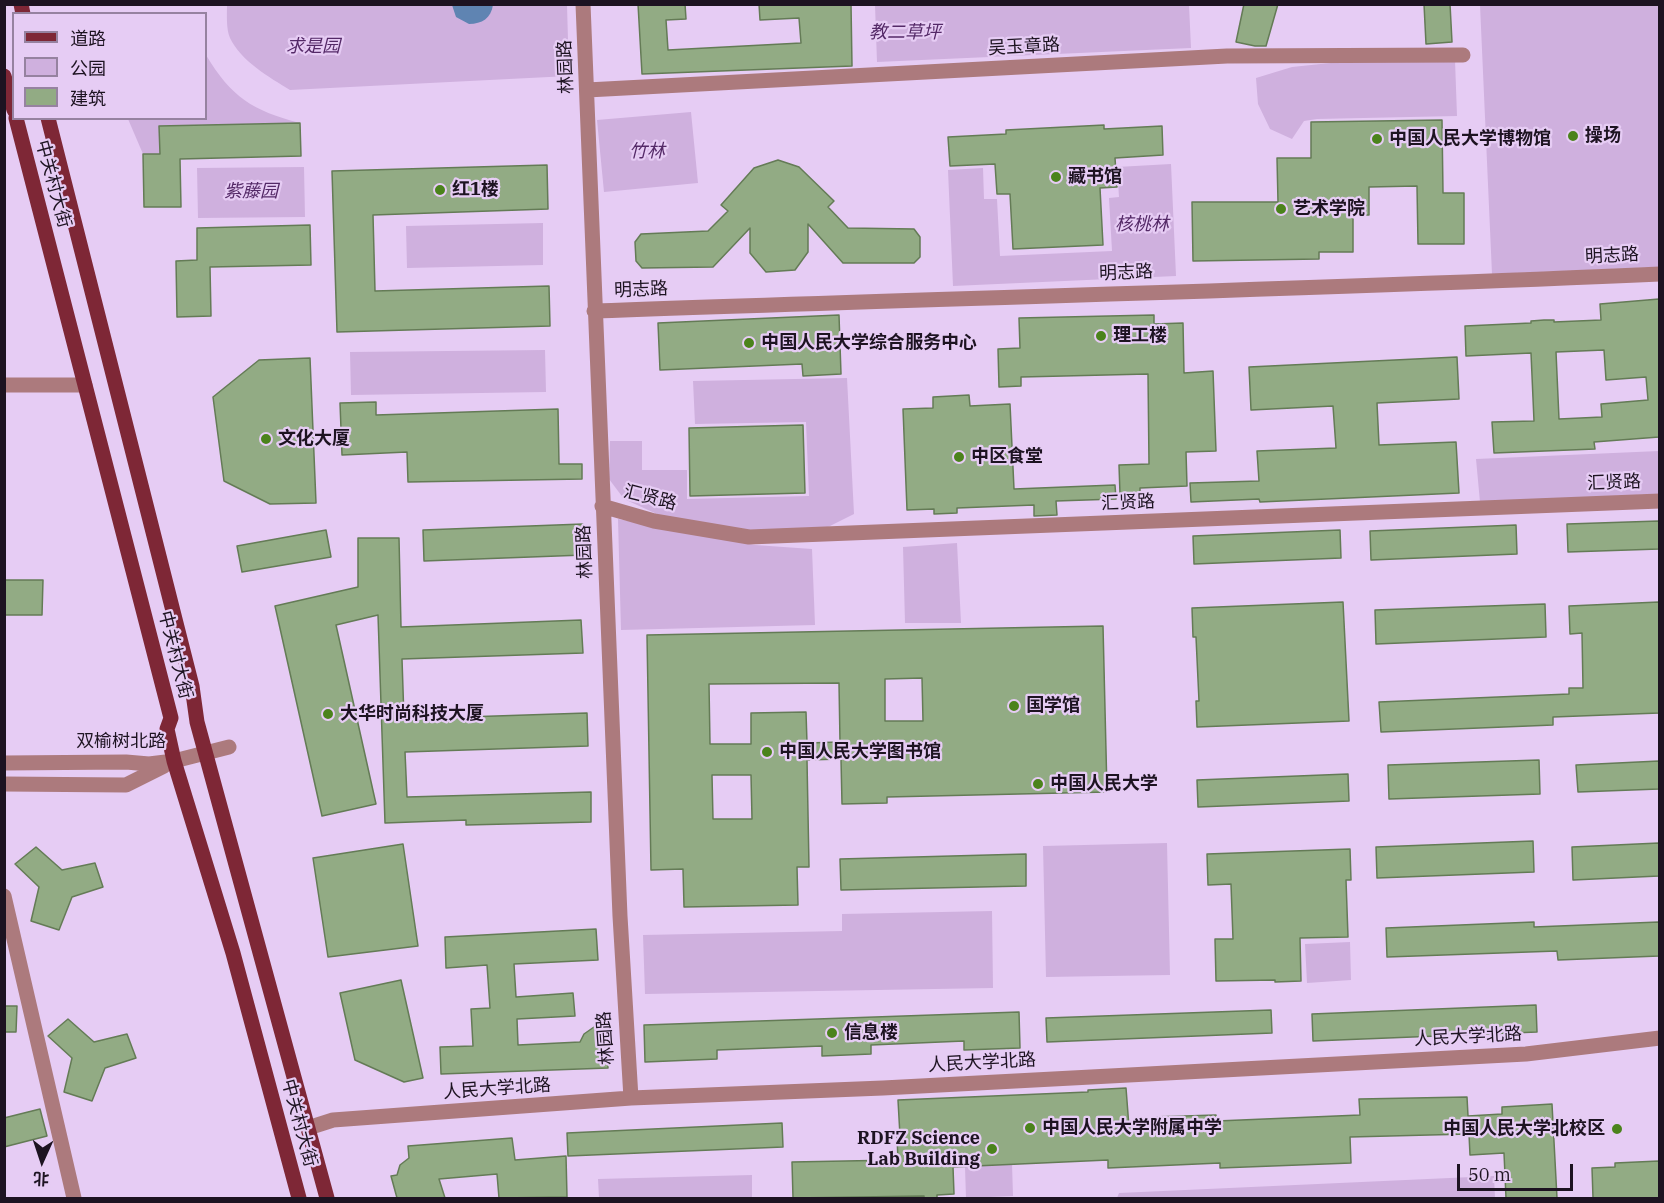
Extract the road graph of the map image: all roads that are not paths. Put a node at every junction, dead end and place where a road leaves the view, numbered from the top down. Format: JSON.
{"nodes":[{"id":1,"x":583,"y":4,"type":"edge"},
{"id":2,"x":1463,"y":55,"type":"dead end"},
{"id":3,"x":4,"y":76,"type":"edge"},
{"id":4,"x":586,"y":90,"type":"junction"},
{"id":5,"x":12,"y":103,"type":"edge"},
{"id":6,"x":17,"y":120,"type":"edge"},
{"id":7,"x":49,"y":120,"type":"edge"},
{"id":8,"x":1659,"y":274,"type":"edge"},
{"id":9,"x":594,"y":311,"type":"junction"},
{"id":10,"x":4,"y":385,"type":"edge"},
{"id":11,"x":85,"y":385,"type":"junction"},
{"id":12,"x":1659,"y":501,"type":"edge"},
{"id":13,"x":602,"y":506,"type":"junction"},
{"id":14,"x":229,"y":747,"type":"dead end"},
{"id":15,"x":205,"y":753,"type":"junction"},
{"id":16,"x":174,"y":760,"type":"junction"},
{"id":17,"x":4,"y":763,"type":"edge"},
{"id":18,"x":4,"y":784,"type":"edge"},
{"id":19,"x":4,"y":896,"type":"edge"},
{"id":20,"x":1659,"y":1038,"type":"edge"},
{"id":21,"x":631,"y":1098,"type":"junction"},
{"id":22,"x":308,"y":1128,"type":"junction"},
{"id":23,"x":74,"y":1198,"type":"edge"},
{"id":24,"x":299,"y":1198,"type":"edge"},
{"id":25,"x":327,"y":1198,"type":"edge"}],
"edges":[{"from":1,"to":4,"type":"street","name":"林园路"},
{"from":2,"to":4,"type":"street","name":"吴玉章路"},
{"from":3,"to":5,"type":"main road"},
{"from":4,"to":9,"type":"street","name":"林园路"},
{"from":6,"to":11,"type":"main road","name":"中关村大街"},
{"from":7,"to":15,"type":"main road","name":"中关村大街"},
{"from":8,"to":9,"type":"street","name":"明志路"},
{"from":9,"to":13,"type":"street","name":"林园路"},
{"from":10,"to":11,"type":"street"},
{"from":11,"to":16,"type":"main road","name":"中关村大街"},
{"from":12,"to":13,"type":"street","name":"汇贤路"},
{"from":13,"to":21,"type":"street","name":"林园路"},
{"from":14,"to":15,"type":"street"},
{"from":15,"to":16,"type":"street"},
{"from":15,"to":22,"type":"main road","name":"中关村大街"},
{"from":16,"to":17,"type":"street","name":"双榆树北路"},
{"from":16,"to":18,"type":"street","name":"双榆树北路"},
{"from":16,"to":24,"type":"main road","name":"中关村大街"},
{"from":19,"to":23,"type":"street"},
{"from":20,"to":21,"type":"street","name":"人民大学北路"},
{"from":21,"to":22,"type":"street","name":"人民大学北路"},
{"from":22,"to":25,"type":"main road","name":"中关村大街"}]}
